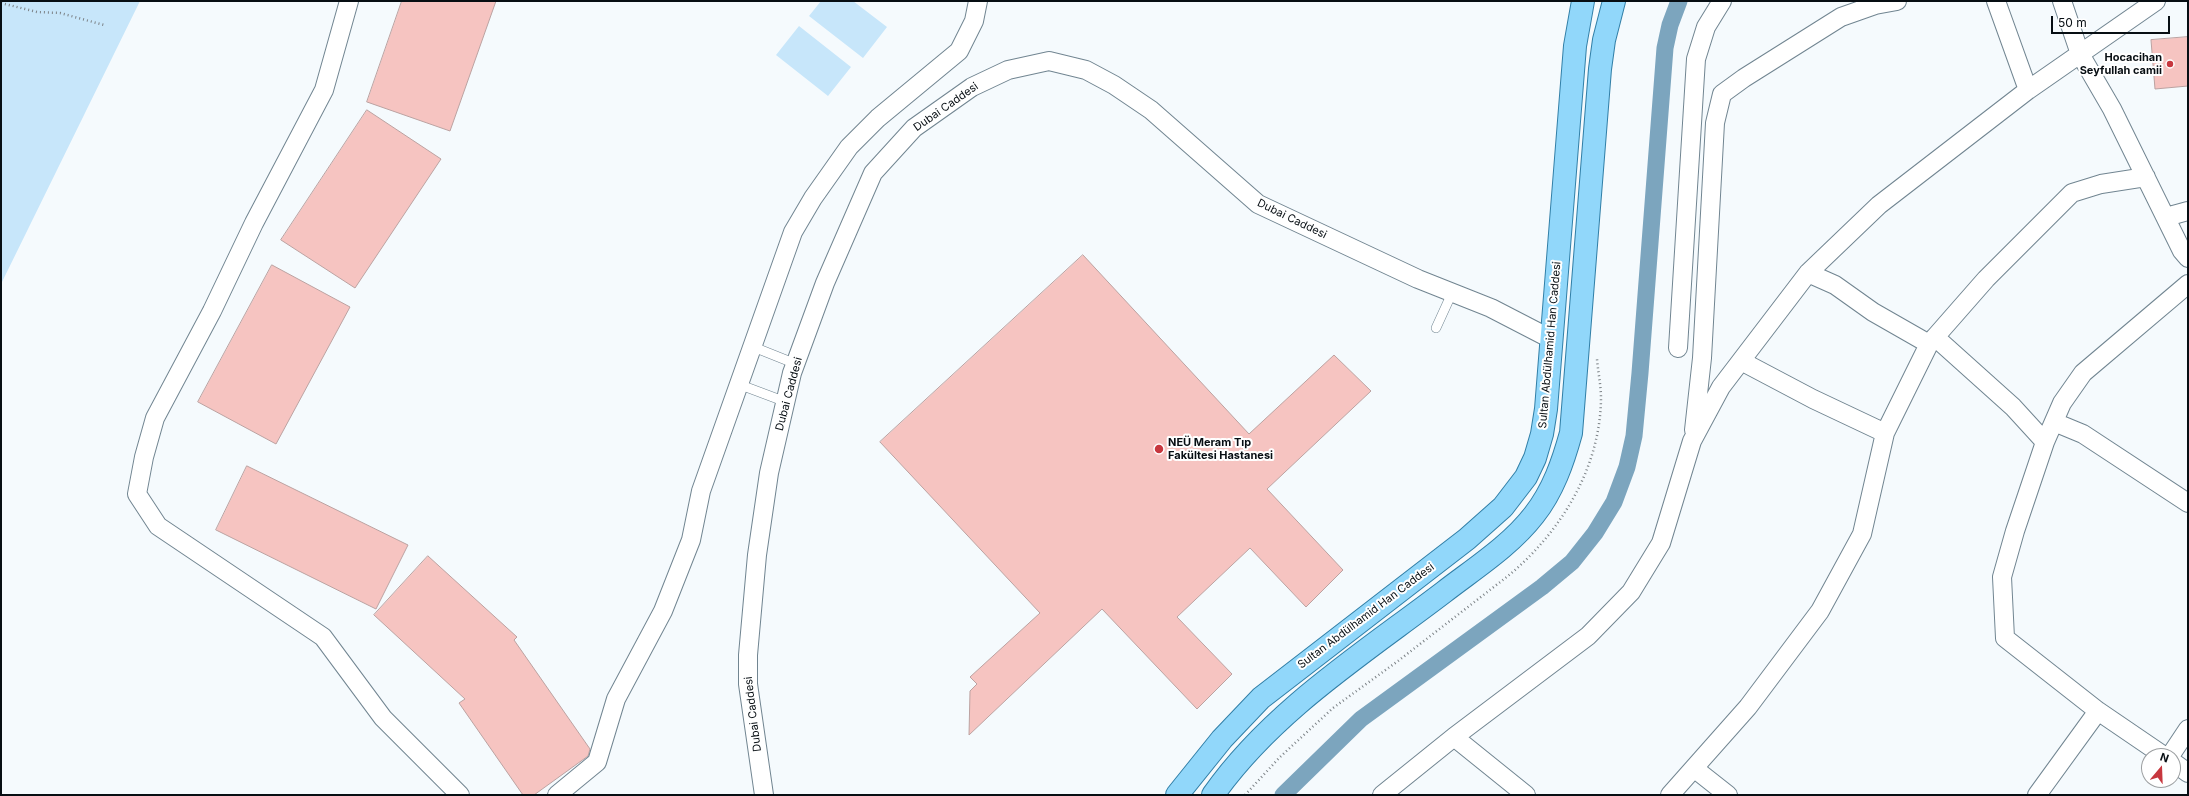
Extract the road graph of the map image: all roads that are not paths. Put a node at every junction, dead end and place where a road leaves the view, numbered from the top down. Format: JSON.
{"nodes":[{"id":1,"x":348,"y":1,"type":"edge"},
{"id":2,"x":978,"y":1,"type":"edge"},
{"id":3,"x":1583,"y":1,"type":"edge"},
{"id":4,"x":1614,"y":1,"type":"edge"},
{"id":5,"x":1722,"y":1,"type":"edge"},
{"id":6,"x":1897,"y":1,"type":"edge"},
{"id":7,"x":1996,"y":1,"type":"edge"},
{"id":8,"x":2062,"y":1,"type":"edge"},
{"id":9,"x":2156,"y":1,"type":"edge"},
{"id":10,"x":2080,"y":54,"type":"junction"},
{"id":11,"x":2028,"y":90,"type":"junction"},
{"id":12,"x":2146,"y":177,"type":"junction"},
{"id":13,"x":2188,"y":211,"type":"edge"},
{"id":14,"x":2166,"y":218,"type":"junction"},
{"id":15,"x":2188,"y":258,"type":"edge"},
{"id":16,"x":1808,"y":273,"type":"junction"},
{"id":17,"x":2188,"y":284,"type":"edge"},
{"id":18,"x":1452,"y":293,"type":"junction"},
{"id":19,"x":1436,"y":328,"type":"dead end"},
{"id":20,"x":1551,"y":339,"type":"junction"},
{"id":21,"x":1932,"y":340,"type":"junction"},
{"id":22,"x":751,"y":346,"type":"junction"},
{"id":23,"x":1678,"y":348,"type":"dead end"},
{"id":24,"x":1741,"y":361,"type":"junction"},
{"id":25,"x":796,"y":364,"type":"junction"},
{"id":26,"x":738,"y":384,"type":"junction"},
{"id":27,"x":786,"y":402,"type":"junction"},
{"id":28,"x":2054,"y":422,"type":"junction"},
{"id":29,"x":1885,"y":433,"type":"junction"},
{"id":30,"x":1692,"y":441,"type":"junction"},
{"id":31,"x":2045,"y":442,"type":"junction"},
{"id":32,"x":2188,"y":503,"type":"edge"},
{"id":33,"x":2098,"y":711,"type":"junction"},
{"id":34,"x":2188,"y":728,"type":"edge"},
{"id":35,"x":1454,"y":737,"type":"junction"},
{"id":36,"x":2152,"y":748,"type":"edge"},
{"id":37,"x":2175,"y":748,"type":"edge"},
{"id":38,"x":1694,"y":769,"type":"junction"},
{"id":39,"x":460,"y":795,"type":"edge"},
{"id":40,"x":557,"y":795,"type":"edge"},
{"id":41,"x":764,"y":795,"type":"edge"},
{"id":42,"x":1177,"y":795,"type":"edge"},
{"id":43,"x":1213,"y":795,"type":"edge"},
{"id":44,"x":1382,"y":795,"type":"edge"},
{"id":45,"x":1526,"y":795,"type":"edge"},
{"id":46,"x":1670,"y":795,"type":"edge"},
{"id":47,"x":1728,"y":795,"type":"edge"},
{"id":48,"x":2037,"y":795,"type":"edge"}],
"edges":[{"from":1,"to":39,"type":"street"},
{"from":2,"to":22,"type":"street"},
{"from":3,"to":20,"type":"main road","name":"Sultan Abdülhamid Han Caddesi"},
{"from":4,"to":43,"type":"main road"},
{"from":5,"to":23,"type":"street"},
{"from":6,"to":30,"type":"street"},
{"from":7,"to":11,"type":"street"},
{"from":8,"to":10,"type":"street"},
{"from":9,"to":10,"type":"street"},
{"from":10,"to":11,"type":"street"},
{"from":10,"to":12,"type":"street"},
{"from":11,"to":16,"type":"street"},
{"from":12,"to":14,"type":"street"},
{"from":12,"to":21,"type":"street"},
{"from":13,"to":14,"type":"street"},
{"from":14,"to":15,"type":"street"},
{"from":16,"to":21,"type":"street"},
{"from":16,"to":24,"type":"street"},
{"from":17,"to":28,"type":"street"},
{"from":18,"to":19,"type":"lane"},
{"from":18,"to":20,"type":"street","name":"Dubai Caddesi"},
{"from":18,"to":25,"type":"street","name":"Dubai Caddesi"},
{"from":20,"to":42,"type":"main road","name":"Sultan Abdülhamid Han Caddesi"},
{"from":21,"to":29,"type":"street"},
{"from":21,"to":31,"type":"street"},
{"from":22,"to":25,"type":"lane"},
{"from":22,"to":26,"type":"street"},
{"from":24,"to":29,"type":"street"},
{"from":24,"to":30,"type":"street"},
{"from":25,"to":27,"type":"street","name":"Dubai Caddesi"},
{"from":26,"to":27,"type":"lane"},
{"from":26,"to":40,"type":"street"},
{"from":27,"to":41,"type":"street","name":"Dubai Caddesi"},
{"from":28,"to":31,"type":"street"},
{"from":28,"to":32,"type":"street"},
{"from":29,"to":38,"type":"street"},
{"from":30,"to":35,"type":"street"},
{"from":31,"to":33,"type":"street"},
{"from":33,"to":36,"type":"street"},
{"from":33,"to":48,"type":"street"},
{"from":34,"to":37,"type":"street"},
{"from":35,"to":44,"type":"street"},
{"from":35,"to":45,"type":"street"},
{"from":38,"to":46,"type":"street"},
{"from":38,"to":47,"type":"street"}]}
